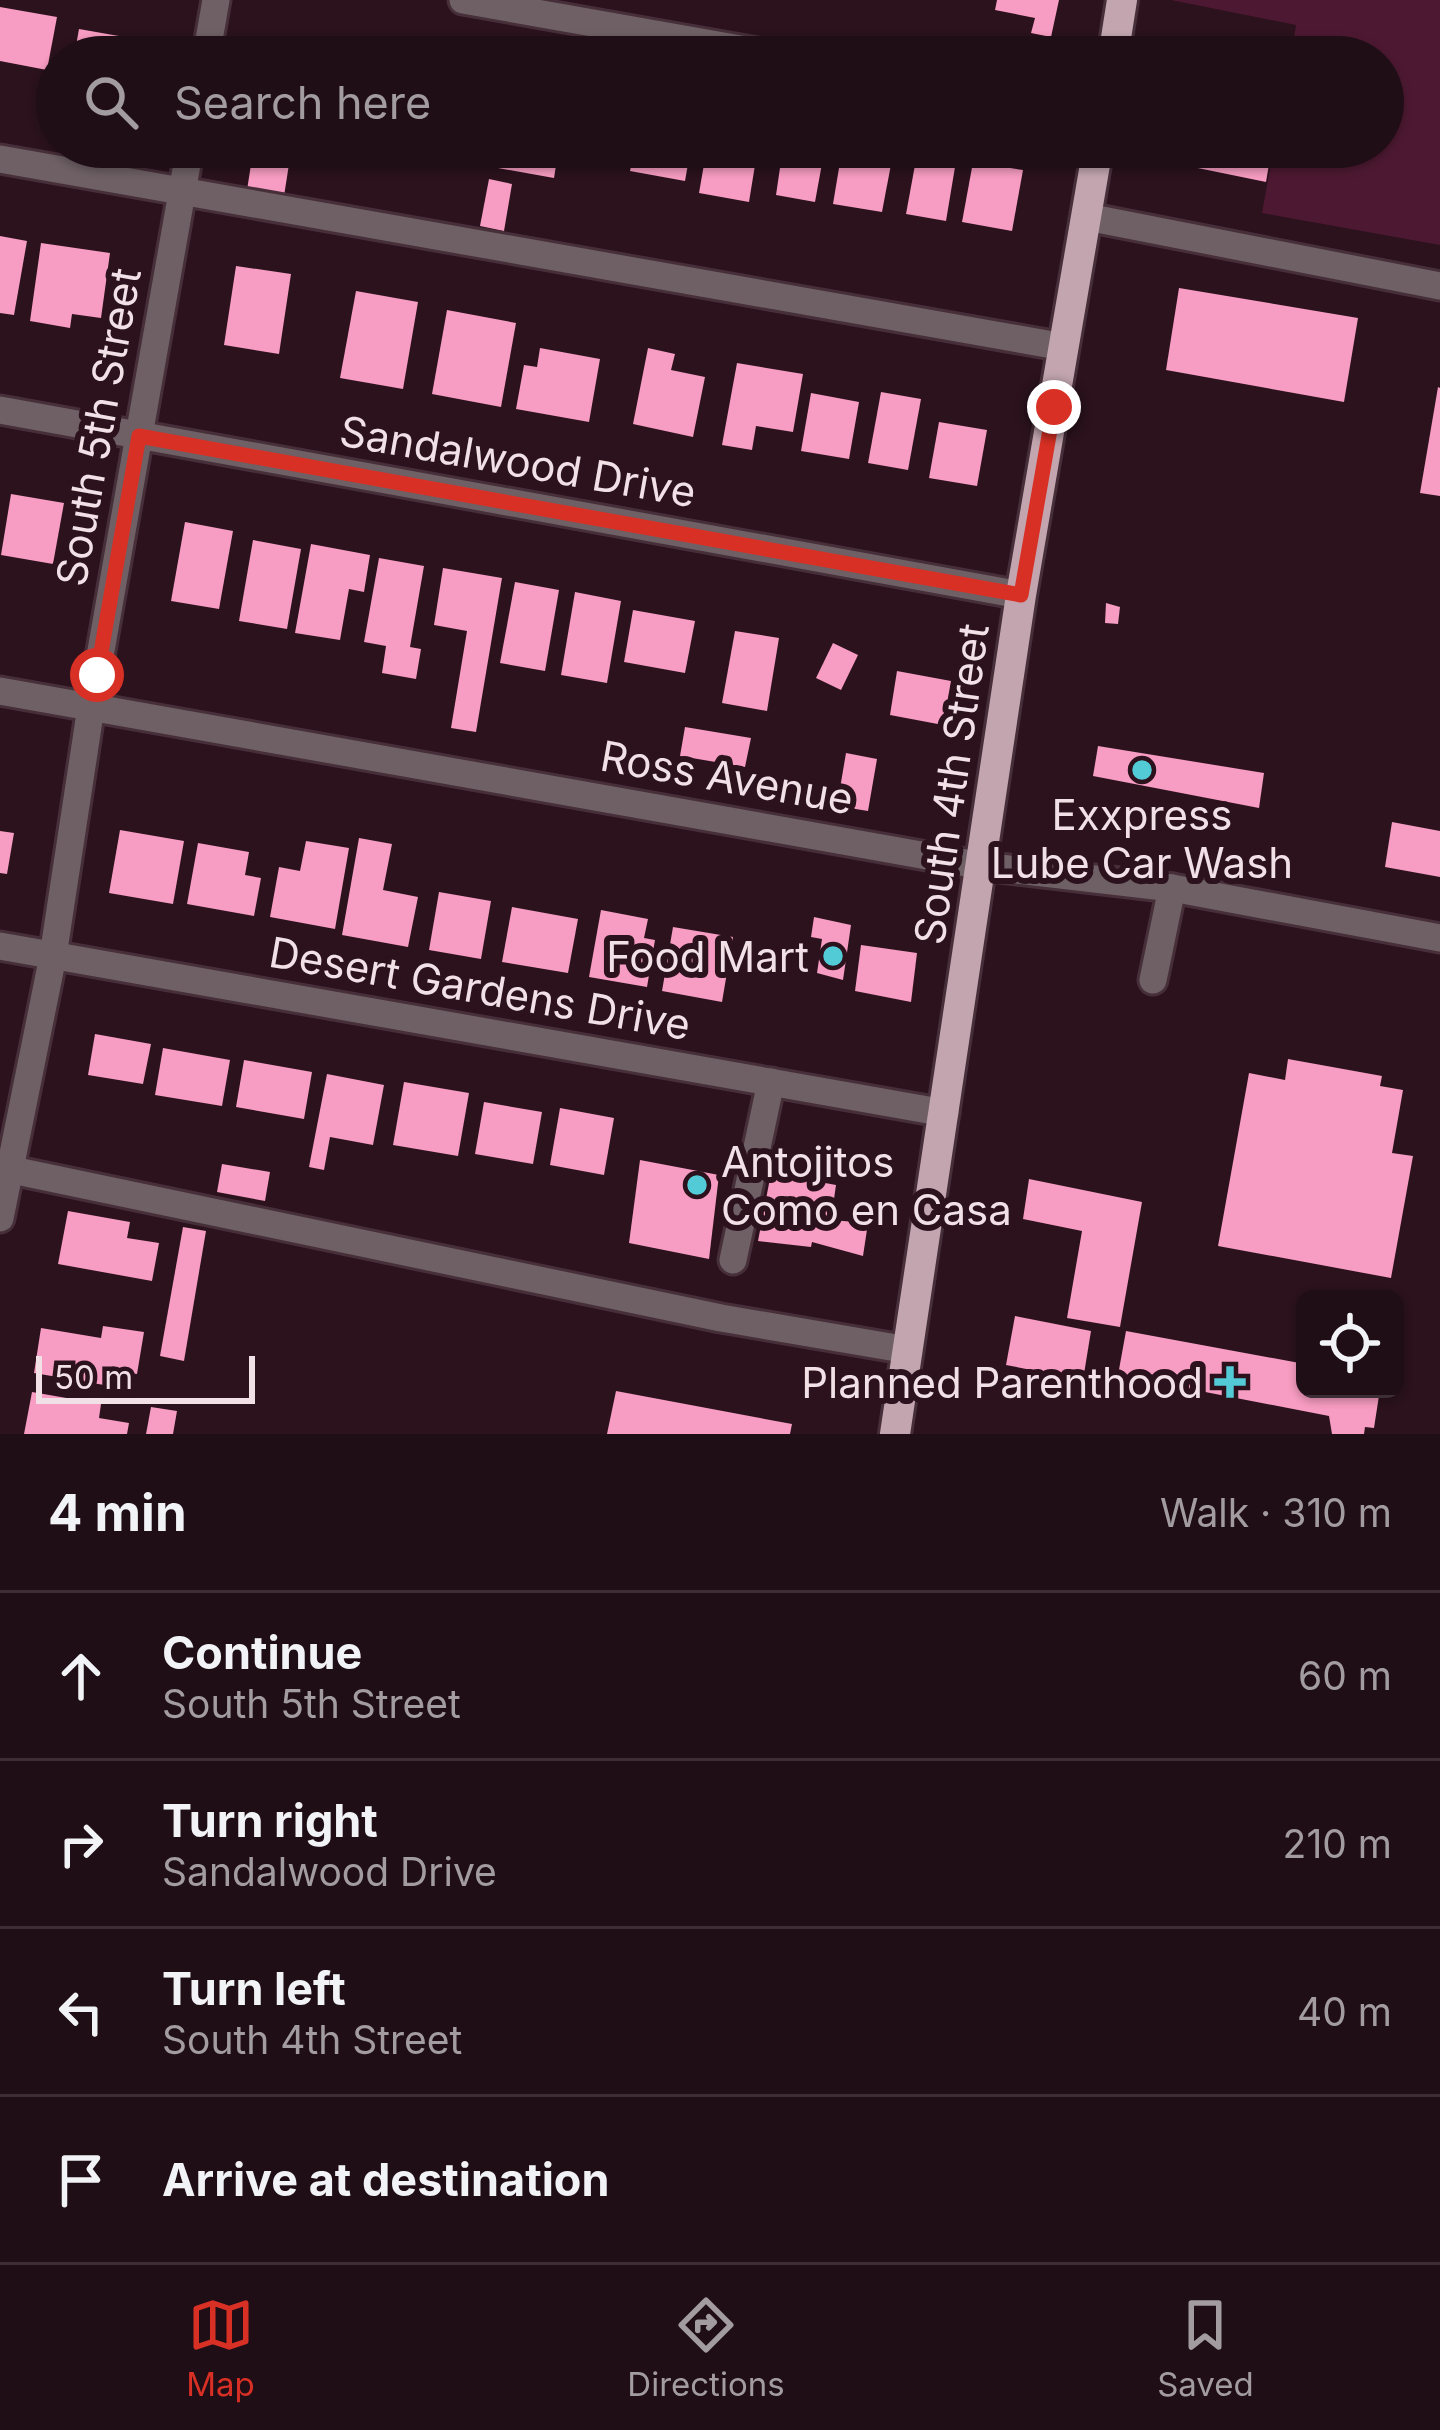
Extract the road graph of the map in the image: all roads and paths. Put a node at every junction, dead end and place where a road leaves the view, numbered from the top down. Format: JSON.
{"nodes":[{"id":1,"x":216,"y":0,"type":"edge"},
{"id":2,"x":463,"y":0,"type":"edge"},
{"id":3,"x":1123,"y":0,"type":"edge"},
{"id":4,"x":210,"y":36,"type":"edge"},
{"id":5,"x":666,"y":36,"type":"edge"},
{"id":6,"x":1117,"y":36,"type":"edge"},
{"id":7,"x":0,"y":159,"type":"edge"},
{"id":8,"x":36,"y":165,"type":"edge"},
{"id":9,"x":51,"y":168,"type":"edge"},
{"id":10,"x":186,"y":168,"type":"edge"},
{"id":11,"x":1095,"y":168,"type":"edge"},
{"id":12,"x":182,"y":191,"type":"junction"},
{"id":13,"x":1087,"y":217,"type":"junction"},
{"id":14,"x":1440,"y":286,"type":"edge"},
{"id":15,"x":1064,"y":347,"type":"junction"},
{"id":16,"x":0,"y":410,"type":"edge"},
{"id":17,"x":139,"y":436,"type":"junction"},
{"id":18,"x":1021,"y":595,"type":"junction"},
{"id":19,"x":0,"y":691,"type":"edge"},
{"id":20,"x":91,"y":707,"type":"junction"},
{"id":21,"x":982,"y":866,"type":"junction"},
{"id":22,"x":1172,"y":888,"type":"junction"},
{"id":23,"x":1440,"y":938,"type":"edge"},
{"id":24,"x":0,"y":946,"type":"edge"},
{"id":25,"x":53,"y":956,"type":"junction"},
{"id":26,"x":1153,"y":980,"type":"dead end"},
{"id":27,"x":771,"y":1082,"type":"junction"},
{"id":28,"x":945,"y":1113,"type":"junction"},
{"id":29,"x":12,"y":1170,"type":"junction"},
{"id":30,"x":0,"y":1218,"type":"edge"},
{"id":31,"x":733,"y":1260,"type":"dead end"},
{"id":32,"x":908,"y":1350,"type":"junction"},
{"id":33,"x":896,"y":1434,"type":"edge"}],
"edges":[{"from":1,"to":4,"type":"street"},
{"from":2,"to":5,"type":"street"},
{"from":3,"to":6,"type":"main road"},
{"from":7,"to":8,"type":"street"},
{"from":9,"to":12,"type":"street"},
{"from":10,"to":12,"type":"street","name":"South 5th Street"},
{"from":11,"to":13,"type":"main road","name":"South 4th Street"},
{"from":12,"to":15,"type":"street"},
{"from":12,"to":17,"type":"street","name":"South 5th Street"},
{"from":13,"to":14,"type":"street"},
{"from":13,"to":15,"type":"main road","name":"South 4th Street"},
{"from":15,"to":18,"type":"main road","name":"South 4th Street"},
{"from":16,"to":17,"type":"street","name":"Sandalwood Drive"},
{"from":17,"to":18,"type":"street","name":"Sandalwood Drive"},
{"from":17,"to":20,"type":"street","name":"South 5th Street"},
{"from":18,"to":21,"type":"main road","name":"South 4th Street"},
{"from":19,"to":20,"type":"street","name":"Ross Avenue"},
{"from":20,"to":21,"type":"street","name":"Ross Avenue"},
{"from":20,"to":25,"type":"street","name":"South 5th Street"},
{"from":21,"to":22,"type":"street","name":"Ross Avenue"},
{"from":21,"to":28,"type":"main road","name":"South 4th Street"},
{"from":22,"to":23,"type":"street","name":"Ross Avenue"},
{"from":22,"to":26,"type":"street"},
{"from":24,"to":25,"type":"street","name":"Desert Gardens Drive"},
{"from":25,"to":27,"type":"street","name":"Desert Gardens Drive"},
{"from":25,"to":29,"type":"street","name":"South 5th Street"},
{"from":27,"to":28,"type":"street","name":"Desert Gardens Drive"},
{"from":27,"to":31,"type":"street"},
{"from":28,"to":32,"type":"main road","name":"South 4th Street"},
{"from":29,"to":30,"type":"street","name":"South 5th Street"},
{"from":29,"to":32,"type":"street"},
{"from":32,"to":33,"type":"main road","name":"South 4th Street"}]}
